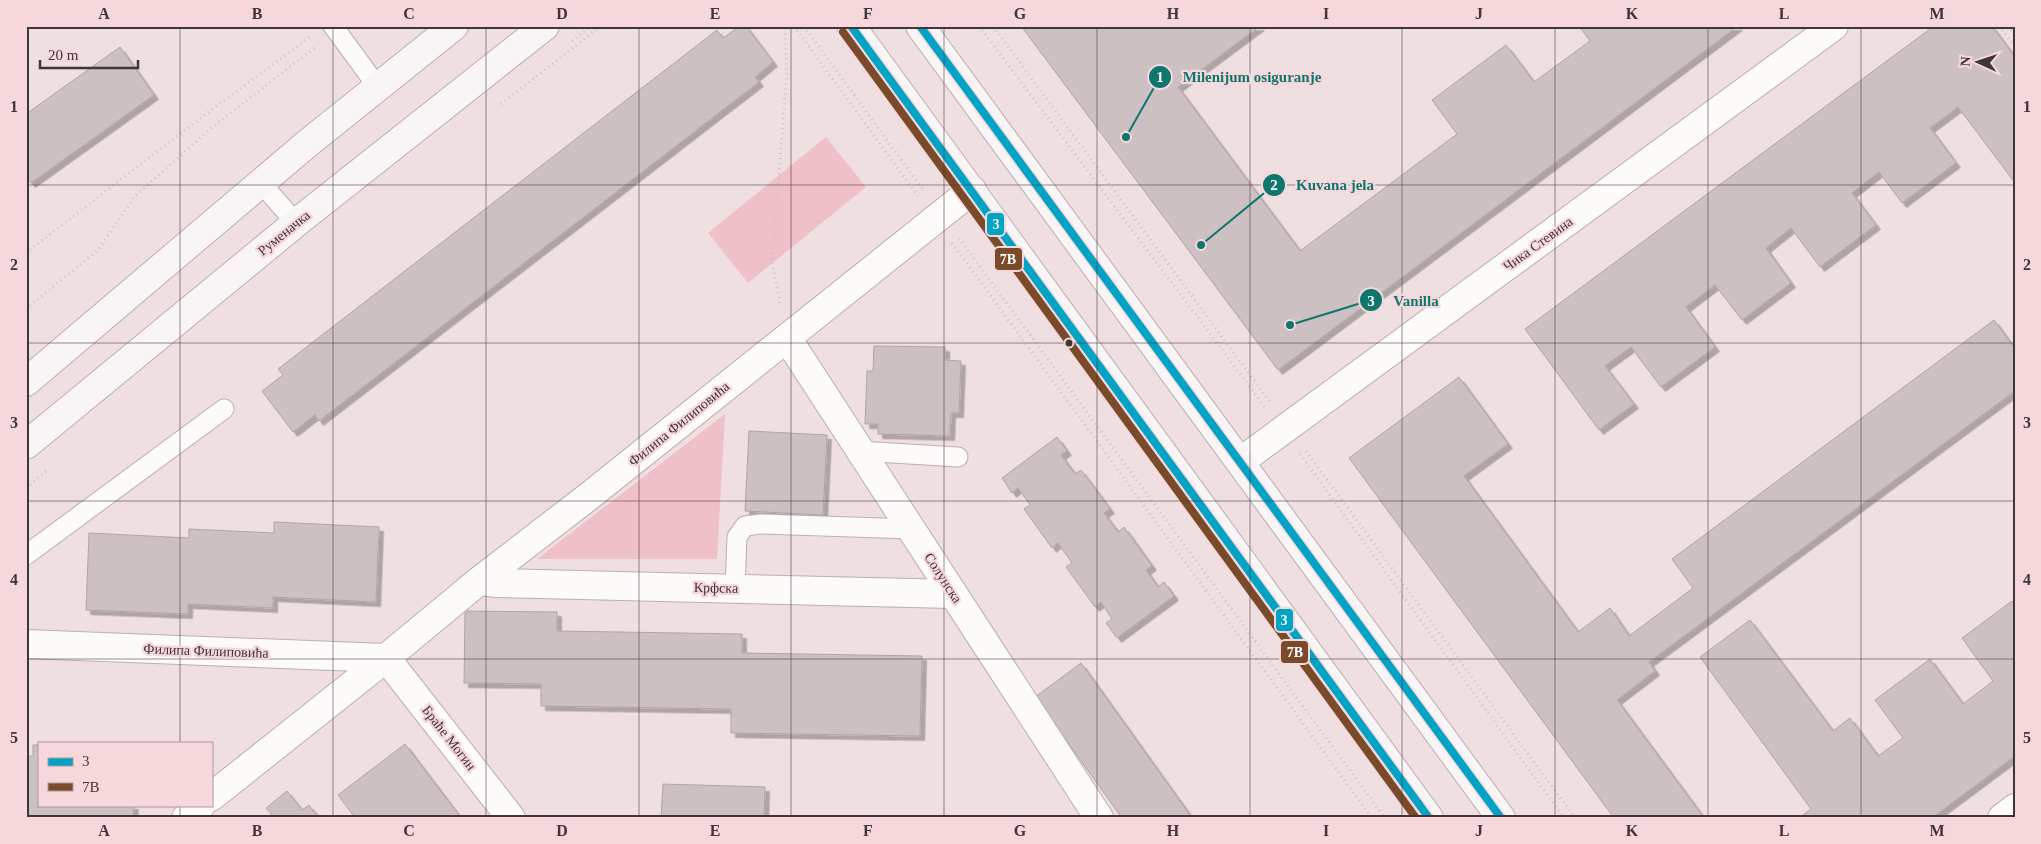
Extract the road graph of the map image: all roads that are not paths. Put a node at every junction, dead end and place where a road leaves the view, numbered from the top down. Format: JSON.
{"nodes":[{"id":1,"x":454,"y":26,"type":"edge"},
{"id":2,"x":545,"y":26,"type":"edge"},
{"id":3,"x":851,"y":26,"type":"edge"},
{"id":4,"x":920,"y":26,"type":"edge"},
{"id":5,"x":1834,"y":26,"type":"edge"},
{"id":6,"x":329,"y":30,"type":"edge"},
{"id":7,"x":377,"y":86,"type":"junction"},
{"id":8,"x":261,"y":183,"type":"junction"},
{"id":9,"x":972,"y":190,"type":"junction"},
{"id":10,"x":296,"y":223,"type":"junction"},
{"id":11,"x":787,"y":338,"type":"junction"},
{"id":12,"x":26,"y":382,"type":"edge"},
{"id":13,"x":224,"y":409,"type":"dead end"},
{"id":14,"x":26,"y":445,"type":"edge"},
{"id":15,"x":860,"y":451,"type":"junction"},
{"id":16,"x":958,"y":457,"type":"dead end"},
{"id":17,"x":1241,"y":461,"type":"junction"},
{"id":18,"x":911,"y":529,"type":"junction"},
{"id":19,"x":26,"y":555,"type":"edge"},
{"id":20,"x":479,"y":581,"type":"junction"},
{"id":21,"x":735,"y":589,"type":"junction"},
{"id":22,"x":953,"y":594,"type":"junction"},
{"id":23,"x":26,"y":644,"type":"edge"},
{"id":24,"x":386,"y":658,"type":"junction"},
{"id":25,"x":212,"y":796,"type":"edge"},
{"id":26,"x":200,"y":806,"type":"edge"},
{"id":27,"x":2015,"y":808,"type":"edge"},
{"id":28,"x":186,"y":818,"type":"edge"},
{"id":29,"x":511,"y":818,"type":"edge"},
{"id":30,"x":1099,"y":818,"type":"edge"},
{"id":31,"x":1429,"y":818,"type":"edge"},
{"id":32,"x":1501,"y":818,"type":"edge"},
{"id":33,"x":2002,"y":818,"type":"edge"}],
"edges":[{"from":1,"to":7,"type":"main road"},
{"from":2,"to":10,"type":"main road","name":"Руменачка"},
{"from":3,"to":9,"type":"main road"},
{"from":4,"to":17,"type":"main road"},
{"from":5,"to":17,"type":"street","name":"Чика Стевина"},
{"from":6,"to":7,"type":"lane"},
{"from":7,"to":8,"type":"main road"},
{"from":8,"to":10,"type":"lane"},
{"from":8,"to":12,"type":"main road"},
{"from":9,"to":11,"type":"street","name":"Филипа Филиповића"},
{"from":9,"to":31,"type":"main road"},
{"from":10,"to":14,"type":"main road","name":"Руменачка"},
{"from":11,"to":15,"type":"street","name":"Солунска"},
{"from":11,"to":20,"type":"street","name":"Филипа Филиповића"},
{"from":13,"to":19,"type":"lane"},
{"from":15,"to":16,"type":"lane"},
{"from":15,"to":18,"type":"street","name":"Солунска"},
{"from":17,"to":32,"type":"main road"},
{"from":18,"to":21,"type":"lane"},
{"from":18,"to":22,"type":"street","name":"Солунска"},
{"from":20,"to":21,"type":"street","name":"Крфска"},
{"from":20,"to":24,"type":"street","name":"Филипа Филиповића"},
{"from":21,"to":22,"type":"street","name":"Крфска"},
{"from":22,"to":30,"type":"street","name":"Солунска"},
{"from":23,"to":24,"type":"street","name":"Филипа Филиповића"},
{"from":24,"to":25,"type":"street","name":"Филипа Филиповића"},
{"from":24,"to":29,"type":"street","name":"Браће Могин"},
{"from":26,"to":28,"type":"street"},
{"from":27,"to":33,"type":"street"}]}
